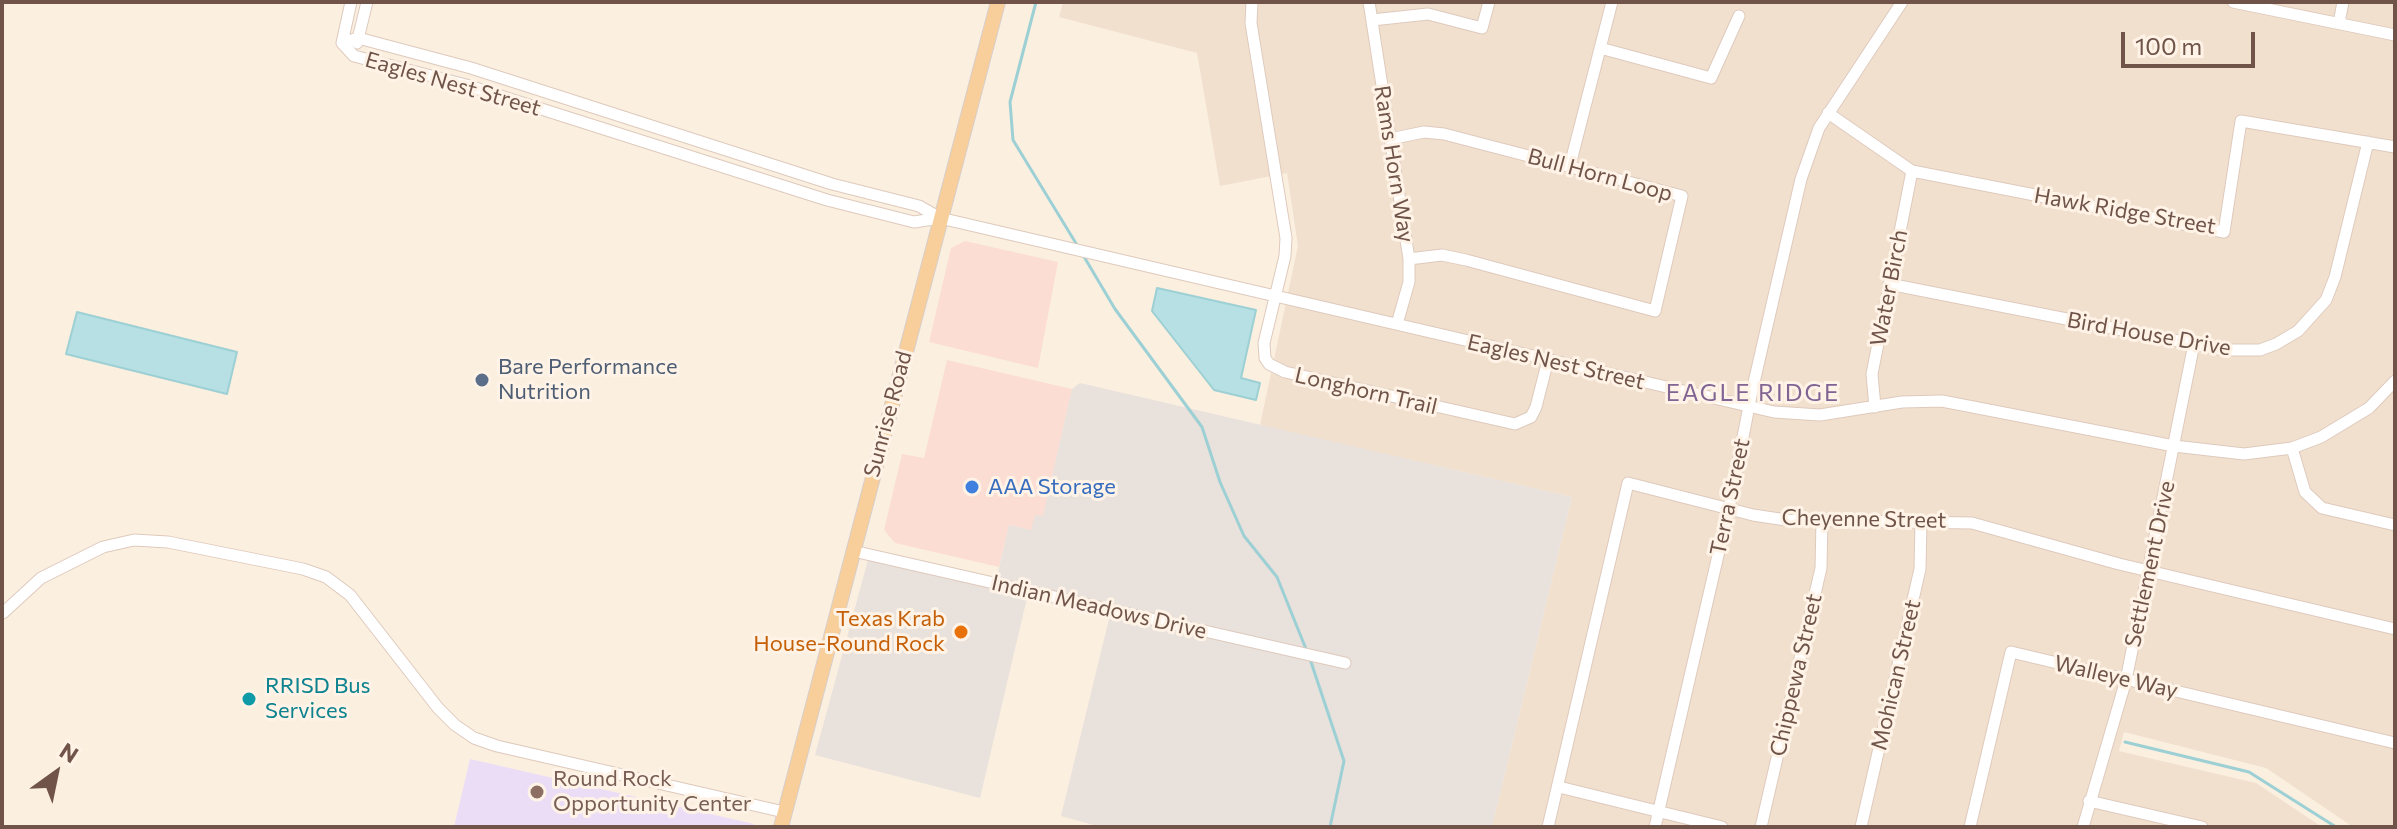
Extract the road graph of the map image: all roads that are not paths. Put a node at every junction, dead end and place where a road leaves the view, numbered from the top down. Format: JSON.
{"nodes":[{"id":1,"x":351,"y":2,"type":"edge"},
{"id":2,"x":367,"y":2,"type":"edge"},
{"id":3,"x":998,"y":2,"type":"edge"},
{"id":4,"x":1252,"y":2,"type":"edge"},
{"id":5,"x":1369,"y":2,"type":"edge"},
{"id":6,"x":1489,"y":2,"type":"edge"},
{"id":7,"x":1612,"y":2,"type":"edge"},
{"id":8,"x":1902,"y":2,"type":"edge"},
{"id":9,"x":2233,"y":2,"type":"edge"},
{"id":10,"x":2343,"y":2,"type":"edge"},
{"id":11,"x":1739,"y":16,"type":"dead end"},
{"id":12,"x":1372,"y":20,"type":"junction"},
{"id":13,"x":2339,"y":23,"type":"junction"},
{"id":14,"x":2395,"y":35,"type":"edge"},
{"id":15,"x":358,"y":38,"type":"junction"},
{"id":16,"x":342,"y":43,"type":"junction"},
{"id":17,"x":1600,"y":48,"type":"junction"},
{"id":18,"x":354,"y":56,"type":"junction"},
{"id":19,"x":1828,"y":113,"type":"junction"},
{"id":20,"x":1390,"y":139,"type":"junction"},
{"id":21,"x":2368,"y":142,"type":"junction"},
{"id":22,"x":2395,"y":147,"type":"edge"},
{"id":23,"x":1570,"y":165,"type":"junction"},
{"id":24,"x":1912,"y":171,"type":"junction"},
{"id":25,"x":940,"y":218,"type":"junction"},
{"id":26,"x":1409,"y":259,"type":"junction"},
{"id":27,"x":1889,"y":284,"type":"junction"},
{"id":28,"x":1275,"y":297,"type":"junction"},
{"id":29,"x":1397,"y":324,"type":"junction"},
{"id":30,"x":2194,"y":344,"type":"junction"},
{"id":31,"x":1548,"y":360,"type":"junction"},
{"id":32,"x":2394,"y":386,"type":"edge"},
{"id":33,"x":1748,"y":407,"type":"junction"},
{"id":34,"x":1875,"y":407,"type":"junction"},
{"id":35,"x":2174,"y":446,"type":"junction"},
{"id":36,"x":2292,"y":448,"type":"junction"},
{"id":37,"x":1729,"y":508,"type":"junction"},
{"id":38,"x":1822,"y":521,"type":"junction"},
{"id":39,"x":1921,"y":522,"type":"junction"},
{"id":40,"x":2395,"y":525,"type":"edge"},
{"id":41,"x":853,"y":551,"type":"junction"},
{"id":42,"x":2149,"y":571,"type":"junction"},
{"id":43,"x":3,"y":613,"type":"edge"},
{"id":44,"x":2395,"y":629,"type":"edge"},
{"id":45,"x":1345,"y":663,"type":"dead end"},
{"id":46,"x":2126,"y":680,"type":"junction"},
{"id":47,"x":2395,"y":743,"type":"edge"},
{"id":48,"x":1559,"y":787,"type":"junction"},
{"id":49,"x":2089,"y":801,"type":"junction"},
{"id":50,"x":784,"y":812,"type":"junction"},
{"id":51,"x":1658,"y":812,"type":"junction"},
{"id":52,"x":781,"y":827,"type":"edge"},
{"id":53,"x":1548,"y":827,"type":"edge"},
{"id":54,"x":1655,"y":827,"type":"edge"},
{"id":55,"x":1722,"y":827,"type":"edge"},
{"id":56,"x":1761,"y":827,"type":"edge"},
{"id":57,"x":1861,"y":827,"type":"edge"},
{"id":58,"x":1970,"y":827,"type":"edge"},
{"id":59,"x":2083,"y":827,"type":"edge"},
{"id":60,"x":2202,"y":827,"type":"edge"}],
"edges":[{"from":1,"to":16,"type":"street"},
{"from":2,"to":15,"type":"street"},
{"from":3,"to":25,"type":"main road","name":"Sunrise Road"},
{"from":4,"to":28,"type":"street","name":"Longhorn Trail"},
{"from":5,"to":12,"type":"street","name":"Rams Horn Way"},
{"from":6,"to":12,"type":"street"},
{"from":7,"to":17,"type":"street"},
{"from":8,"to":19,"type":"street","name":"Terra Street"},
{"from":9,"to":13,"type":"street"},
{"from":10,"to":13,"type":"street"},
{"from":11,"to":17,"type":"street"},
{"from":12,"to":20,"type":"street","name":"Rams Horn Way"},
{"from":13,"to":14,"type":"street"},
{"from":15,"to":16,"type":"street","name":"Eagles Nest Street"},
{"from":15,"to":18,"type":"street"},
{"from":15,"to":25,"type":"street","name":"Eagles Nest Street"},
{"from":16,"to":18,"type":"street","name":"Eagles Nest Street"},
{"from":17,"to":23,"type":"street"},
{"from":18,"to":25,"type":"street","name":"Eagles Nest Street"},
{"from":19,"to":24,"type":"street","name":"Hawk Ridge Street"},
{"from":19,"to":33,"type":"street","name":"Terra Street"},
{"from":20,"to":23,"type":"street","name":"Bull Horn Loop"},
{"from":20,"to":26,"type":"street","name":"Rams Horn Way"},
{"from":21,"to":22,"type":"street","name":"Hawk Ridge Street"},
{"from":21,"to":24,"type":"street","name":"Hawk Ridge Street"},
{"from":21,"to":30,"type":"street","name":"Bird House Drive"},
{"from":23,"to":26,"type":"street","name":"Bull Horn Loop"},
{"from":24,"to":27,"type":"street","name":"Water Birch"},
{"from":25,"to":28,"type":"street","name":"Eagles Nest Street"},
{"from":25,"to":41,"type":"main road","name":"Sunrise Road"},
{"from":26,"to":29,"type":"street","name":"Rams Horn Way"},
{"from":27,"to":30,"type":"street","name":"Bird House Drive"},
{"from":27,"to":34,"type":"street","name":"Water Birch"},
{"from":28,"to":29,"type":"street","name":"Eagles Nest Street"},
{"from":28,"to":31,"type":"street","name":"Longhorn Trail"},
{"from":29,"to":31,"type":"street","name":"Eagles Nest Street"},
{"from":30,"to":35,"type":"street","name":"Settlement Drive"},
{"from":31,"to":33,"type":"street","name":"Eagles Nest Street"},
{"from":32,"to":36,"type":"street","name":"Eagles Nest Street"},
{"from":33,"to":34,"type":"street","name":"Eagles Nest Street"},
{"from":33,"to":37,"type":"street","name":"Terra Street"},
{"from":34,"to":35,"type":"street","name":"Eagles Nest Street"},
{"from":35,"to":36,"type":"street","name":"Eagles Nest Street"},
{"from":35,"to":42,"type":"street","name":"Settlement Drive"},
{"from":36,"to":40,"type":"street"},
{"from":37,"to":38,"type":"street","name":"Cheyenne Street"},
{"from":37,"to":48,"type":"street","name":"Cheyenne Street"},
{"from":37,"to":51,"type":"street","name":"Terra Street"},
{"from":38,"to":39,"type":"street","name":"Cheyenne Street"},
{"from":38,"to":56,"type":"street","name":"Chippewa Street"},
{"from":39,"to":42,"type":"street","name":"Cheyenne Street"},
{"from":39,"to":57,"type":"street","name":"Mohican Street"},
{"from":41,"to":45,"type":"street","name":"Indian Meadows Drive"},
{"from":41,"to":50,"type":"main road","name":"Sunrise Road"},
{"from":42,"to":44,"type":"street","name":"Cheyenne Street"},
{"from":42,"to":46,"type":"street","name":"Settlement Drive"},
{"from":43,"to":50,"type":"street"},
{"from":46,"to":47,"type":"street","name":"Walleye Way"},
{"from":46,"to":49,"type":"street","name":"Settlement Drive"},
{"from":46,"to":58,"type":"street","name":"Walleye Way"},
{"from":48,"to":51,"type":"street"},
{"from":48,"to":53,"type":"street","name":"Cheyenne Street"},
{"from":49,"to":59,"type":"street","name":"Settlement Drive"},
{"from":49,"to":60,"type":"street"},
{"from":50,"to":52,"type":"main road","name":"Sunrise Road"},
{"from":51,"to":54,"type":"street","name":"Terra Street"},
{"from":51,"to":55,"type":"street"}]}
